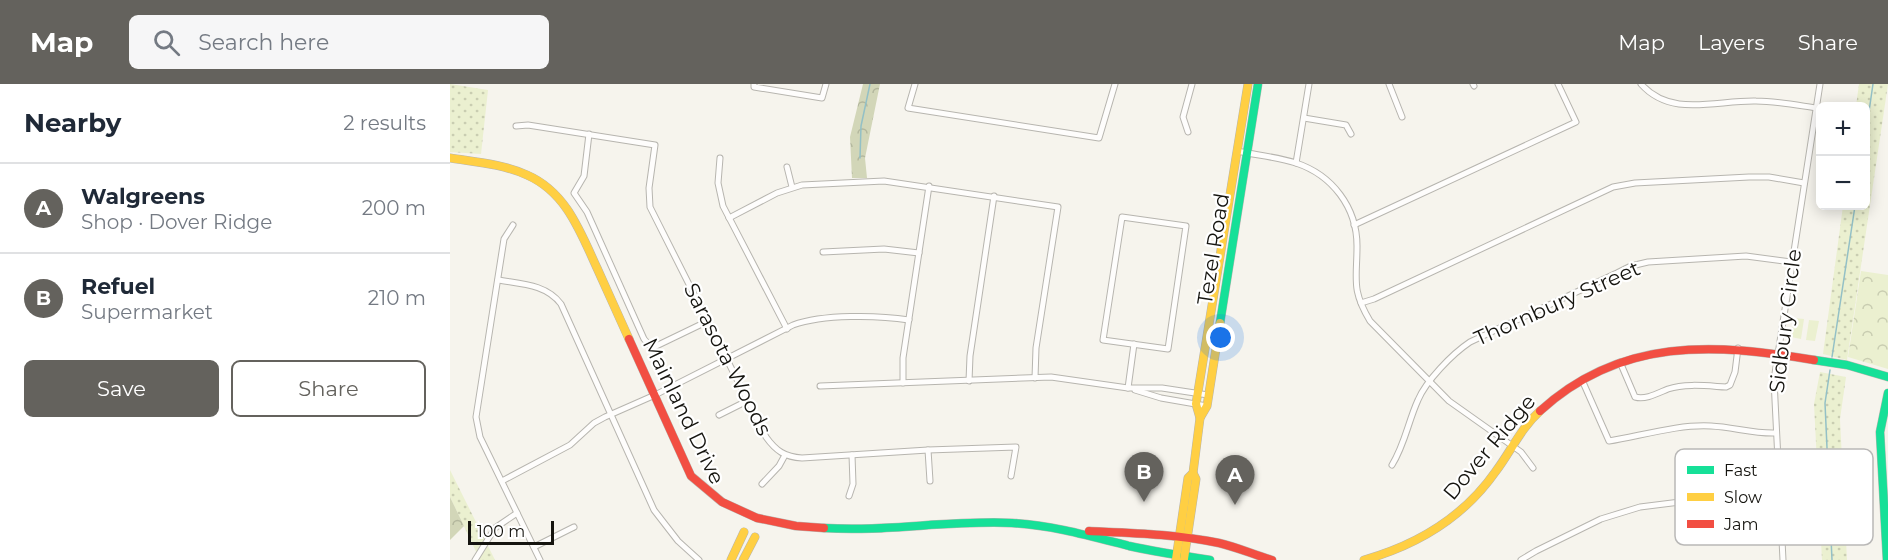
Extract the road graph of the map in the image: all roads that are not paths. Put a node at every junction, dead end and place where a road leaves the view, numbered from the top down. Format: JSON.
{"nodes":[{"id":1,"x":826,"y":84,"type":"edge"},
{"id":2,"x":915,"y":84,"type":"edge"},
{"id":3,"x":1115,"y":84,"type":"edge"},
{"id":4,"x":1192,"y":84,"type":"edge"},
{"id":5,"x":1248,"y":84,"type":"edge"},
{"id":6,"x":1258,"y":84,"type":"edge"},
{"id":7,"x":1309,"y":84,"type":"edge"},
{"id":8,"x":1389,"y":84,"type":"edge"},
{"id":9,"x":1558,"y":84,"type":"edge"},
{"id":10,"x":1641,"y":84,"type":"edge"},
{"id":11,"x":1820,"y":84,"type":"edge"},
{"id":12,"x":754,"y":86,"type":"edge"},
{"id":13,"x":1817,"y":102,"type":"edge"},
{"id":14,"x":1816,"y":108,"type":"joint"},
{"id":15,"x":1402,"y":117,"type":"dead end"},
{"id":16,"x":1304,"y":118,"type":"junction"},
{"id":17,"x":516,"y":126,"type":"dead end"},
{"id":18,"x":1188,"y":132,"type":"dead end"},
{"id":19,"x":589,"y":134,"type":"junction"},
{"id":20,"x":1351,"y":134,"type":"dead end"},
{"id":21,"x":1237,"y":151,"type":"junction"},
{"id":22,"x":1246,"y":153,"type":"junction"},
{"id":23,"x":450,"y":158,"type":"edge"},
{"id":24,"x":720,"y":158,"type":"dead end"},
{"id":25,"x":1296,"y":163,"type":"junction"},
{"id":26,"x":787,"y":167,"type":"dead end"},
{"id":27,"x":1804,"y":183,"type":"junction"},
{"id":28,"x":930,"y":186,"type":"junction"},
{"id":29,"x":792,"y":187,"type":"junction"},
{"id":30,"x":994,"y":196,"type":"junction"},
{"id":31,"x":729,"y":218,"type":"junction"},
{"id":32,"x":513,"y":225,"type":"dead end"},
{"id":33,"x":1354,"y":225,"type":"junction"},
{"id":34,"x":823,"y":252,"type":"dead end"},
{"id":35,"x":919,"y":253,"type":"junction"},
{"id":36,"x":1791,"y":262,"type":"junction"},
{"id":37,"x":498,"y":280,"type":"junction"},
{"id":38,"x":1360,"y":303,"type":"junction"},
{"id":39,"x":909,"y":320,"type":"junction"},
{"id":40,"x":708,"y":321,"type":"junction"},
{"id":41,"x":787,"y":329,"type":"junction"},
{"id":42,"x":1134,"y":344,"type":"junction"},
{"id":43,"x":1738,"y":348,"type":"junction"},
{"id":44,"x":1778,"y":355,"type":"junction"},
{"id":45,"x":726,"y":360,"type":"junction"},
{"id":46,"x":1620,"y":362,"type":"junction"},
{"id":47,"x":1888,"y":377,"type":"edge"},
{"id":48,"x":1035,"y":378,"type":"junction"},
{"id":49,"x":1582,"y":380,"type":"junction"},
{"id":50,"x":969,"y":381,"type":"junction"},
{"id":51,"x":1429,"y":382,"type":"junction"},
{"id":52,"x":903,"y":383,"type":"junction"},
{"id":53,"x":820,"y":386,"type":"dead end"},
{"id":54,"x":1128,"y":388,"type":"junction"},
{"id":55,"x":1198,"y":393,"type":"junction"},
{"id":56,"x":1888,"y":393,"type":"edge"},
{"id":57,"x":655,"y":395,"type":"junction"},
{"id":58,"x":1208,"y":395,"type":"junction"},
{"id":59,"x":747,"y":401,"type":"junction"},
{"id":60,"x":1196,"y":404,"type":"junction"},
{"id":61,"x":1207,"y":406,"type":"junction"},
{"id":62,"x":1886,"y":409,"type":"edge"},
{"id":63,"x":611,"y":415,"type":"junction"},
{"id":64,"x":718,"y":416,"type":"dead end"},
{"id":65,"x":1200,"y":418,"type":"junction"},
{"id":66,"x":1776,"y":433,"type":"junction"},
{"id":67,"x":1512,"y":446,"type":"junction"},
{"id":68,"x":1777,"y":449,"type":"edge"},
{"id":69,"x":928,"y":450,"type":"junction"},
{"id":70,"x":785,"y":455,"type":"junction"},
{"id":71,"x":852,"y":455,"type":"junction"},
{"id":72,"x":1392,"y":465,"type":"dead end"},
{"id":73,"x":1533,"y":468,"type":"dead end"},
{"id":74,"x":1011,"y":476,"type":"dead end"},
{"id":75,"x":502,"y":481,"type":"junction"},
{"id":76,"x":930,"y":481,"type":"dead end"},
{"id":77,"x":762,"y":484,"type":"dead end"},
{"id":78,"x":1885,"y":493,"type":"edge"},
{"id":79,"x":849,"y":496,"type":"dead end"},
{"id":80,"x":708,"y":501,"type":"dead end"},
{"id":81,"x":1675,"y":503,"type":"edge"},
{"id":82,"x":517,"y":513,"type":"junction"},
{"id":83,"x":574,"y":527,"type":"dead end"},
{"id":84,"x":736,"y":527,"type":"dead end"},
{"id":85,"x":1072,"y":530,"type":"junction"},
{"id":86,"x":744,"y":532,"type":"junction"},
{"id":87,"x":755,"y":537,"type":"junction"},
{"id":88,"x":894,"y":537,"type":"dead end"},
{"id":89,"x":1184,"y":537,"type":"junction"},
{"id":90,"x":767,"y":542,"type":"dead end"},
{"id":91,"x":1782,"y":545,"type":"edge"},
{"id":92,"x":534,"y":547,"type":"junction"},
{"id":93,"x":1180,"y":558,"type":"edge"},
{"id":94,"x":1255,"y":559,"type":"edge"},
{"id":95,"x":475,"y":560,"type":"edge"},
{"id":96,"x":540,"y":560,"type":"edge"},
{"id":97,"x":699,"y":560,"type":"edge"},
{"id":98,"x":731,"y":560,"type":"edge"},
{"id":99,"x":743,"y":560,"type":"edge"},
{"id":100,"x":1210,"y":560,"type":"edge"},
{"id":101,"x":1272,"y":560,"type":"edge"},
{"id":102,"x":1364,"y":560,"type":"edge"},
{"id":103,"x":1521,"y":560,"type":"edge"},
{"id":104,"x":1783,"y":560,"type":"edge"},
{"id":105,"x":1887,"y":560,"type":"edge"}],
"edges":[{"from":1,"to":12,"type":"street"},
{"from":2,"to":3,"type":"street"},
{"from":4,"to":18,"type":"street"},
{"from":5,"to":21,"type":"main road","name":"Tezel Road"},
{"from":6,"to":22,"type":"main road","name":"Tezel Road"},
{"from":7,"to":16,"type":"street"},
{"from":8,"to":15,"type":"street"},
{"from":9,"to":33,"type":"street"},
{"from":10,"to":14,"type":"street"},
{"from":11,"to":13,"type":"street","name":"Sidbury Circle"},
{"from":14,"to":27,"type":"street","name":"Sidbury Circle"},
{"from":16,"to":20,"type":"street"},
{"from":16,"to":25,"type":"street"},
{"from":17,"to":19,"type":"street","name":"Sarasota Woods"},
{"from":19,"to":40,"type":"street","name":"Sarasota Woods"},
{"from":19,"to":40,"type":"street"},
{"from":21,"to":22,"type":"street"},
{"from":21,"to":55,"type":"main road","name":"Tezel Road"},
{"from":22,"to":25,"type":"street"},
{"from":22,"to":58,"type":"main road","name":"Tezel Road"},
{"from":23,"to":57,"type":"main road","name":"Mainland Drive"},
{"from":24,"to":31,"type":"street"},
{"from":25,"to":33,"type":"street"},
{"from":26,"to":29,"type":"street"},
{"from":27,"to":36,"type":"street","name":"Sidbury Circle"},
{"from":27,"to":38,"type":"street"},
{"from":28,"to":29,"type":"street"},
{"from":28,"to":30,"type":"street"},
{"from":28,"to":35,"type":"street"},
{"from":29,"to":31,"type":"street"},
{"from":30,"to":48,"type":"street"},
{"from":30,"to":50,"type":"street"},
{"from":31,"to":41,"type":"street"},
{"from":32,"to":37,"type":"street"},
{"from":33,"to":38,"type":"street"},
{"from":34,"to":35,"type":"street"},
{"from":35,"to":39,"type":"street"},
{"from":36,"to":44,"type":"street","name":"Sidbury Circle"},
{"from":36,"to":51,"type":"street","name":"Thornbury Street"},
{"from":37,"to":63,"type":"street"},
{"from":37,"to":75,"type":"street"},
{"from":38,"to":51,"type":"street"},
{"from":39,"to":41,"type":"street"},
{"from":39,"to":52,"type":"street"},
{"from":40,"to":45,"type":"street","name":"Sarasota Woods"},
{"from":41,"to":45,"type":"street"},
{"from":42,"to":42,"type":"street"},
{"from":42,"to":54,"type":"street"},
{"from":43,"to":44,"type":"main road","name":"Dover Ridge"},
{"from":43,"to":46,"type":"main road","name":"Dover Ridge"},
{"from":43,"to":46,"type":"street"},
{"from":44,"to":47,"type":"main road","name":"Dover Ridge"},
{"from":44,"to":66,"type":"street","name":"Sidbury Circle"},
{"from":45,"to":57,"type":"street"},
{"from":45,"to":59,"type":"street","name":"Sarasota Woods"},
{"from":46,"to":49,"type":"main road","name":"Dover Ridge"},
{"from":48,"to":50,"type":"street"},
{"from":48,"to":54,"type":"street"},
{"from":49,"to":66,"type":"street"},
{"from":49,"to":67,"type":"main road","name":"Dover Ridge"},
{"from":50,"to":52,"type":"street"},
{"from":51,"to":67,"type":"street"},
{"from":51,"to":72,"type":"street","name":"Thornbury Street"},
{"from":52,"to":53,"type":"street"},
{"from":54,"to":55,"type":"street"},
{"from":54,"to":60,"type":"street"},
{"from":55,"to":58,"type":"street"},
{"from":55,"to":60,"type":"main road","name":"Tezel Road"},
{"from":56,"to":62,"type":"main road"},
{"from":57,"to":63,"type":"street"},
{"from":57,"to":80,"type":"main road","name":"Mainland Drive"},
{"from":58,"to":61,"type":"main road","name":"Tezel Road"},
{"from":59,"to":64,"type":"street"},
{"from":59,"to":70,"type":"street","name":"Sarasota Woods"},
{"from":60,"to":61,"type":"street"},
{"from":60,"to":65,"type":"main road","name":"Tezel Road"},
{"from":61,"to":65,"type":"main road","name":"Tezel Road"},
{"from":62,"to":78,"type":"main road"},
{"from":63,"to":75,"type":"street"},
{"from":63,"to":97,"type":"street"},
{"from":65,"to":89,"type":"main road","name":"Tezel Road"},
{"from":66,"to":68,"type":"street","name":"Sidbury Circle"},
{"from":67,"to":73,"type":"street"},
{"from":67,"to":102,"type":"main road","name":"Dover Ridge"},
{"from":69,"to":71,"type":"street","name":"Sarasota Woods"},
{"from":69,"to":74,"type":"street","name":"Sarasota Woods"},
{"from":69,"to":76,"type":"street"},
{"from":70,"to":71,"type":"street","name":"Sarasota Woods"},
{"from":70,"to":77,"type":"street"},
{"from":71,"to":79,"type":"street"},
{"from":75,"to":82,"type":"street"},
{"from":78,"to":105,"type":"main road"},
{"from":81,"to":103,"type":"street"},
{"from":82,"to":92,"type":"street"},
{"from":82,"to":95,"type":"street"},
{"from":83,"to":92,"type":"street"},
{"from":84,"to":86,"type":"main road"},
{"from":85,"to":88,"type":"main road"},
{"from":85,"to":89,"type":"main road"},
{"from":85,"to":93,"type":"main road"},
{"from":86,"to":87,"type":"main road"},
{"from":86,"to":98,"type":"main road"},
{"from":87,"to":90,"type":"main road"},
{"from":87,"to":99,"type":"main road"},
{"from":89,"to":93,"type":"main road","name":"Tezel Road"},
{"from":89,"to":94,"type":"main road"},
{"from":91,"to":104,"type":"street","name":"Sidbury Circle"},
{"from":92,"to":96,"type":"street"},
{"from":93,"to":100,"type":"main road"},
{"from":94,"to":101,"type":"main road"}]}
